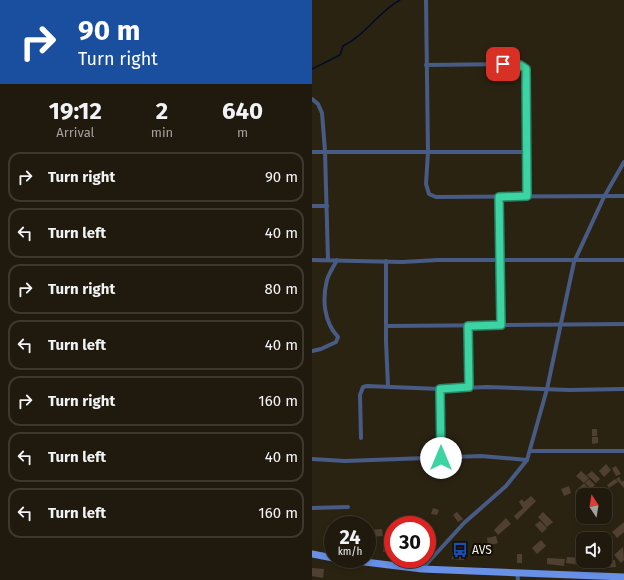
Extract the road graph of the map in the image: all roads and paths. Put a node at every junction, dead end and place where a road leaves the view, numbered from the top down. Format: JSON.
{"nodes":[{"id":1,"x":426,"y":0,"type":"edge"},
{"id":2,"x":426,"y":65,"type":"junction"},
{"id":3,"x":312,"y":99,"type":"edge"},
{"id":4,"x":312,"y":152,"type":"edge"},
{"id":5,"x":325,"y":152,"type":"junction"},
{"id":6,"x":428,"y":152,"type":"junction"},
{"id":7,"x":527,"y":152,"type":"junction"},
{"id":8,"x":624,"y":162,"type":"edge"},
{"id":9,"x":527,"y":196,"type":"junction"},
{"id":10,"x":624,"y":196,"type":"edge"},
{"id":11,"x":499,"y":197,"type":"junction"},
{"id":12,"x":604,"y":197,"type":"junction"},
{"id":13,"x":312,"y":206,"type":"edge"},
{"id":14,"x":327,"y":206,"type":"junction"},
{"id":15,"x":312,"y":260,"type":"edge"},
{"id":16,"x":328,"y":260,"type":"junction"},
{"id":17,"x":337,"y":260,"type":"junction"},
{"id":18,"x":499,"y":260,"type":"junction"},
{"id":19,"x":624,"y":260,"type":"edge"},
{"id":20,"x":386,"y":262,"type":"junction"},
{"id":21,"x":574,"y":262,"type":"junction"},
{"id":22,"x":561,"y":324,"type":"junction"},
{"id":23,"x":624,"y":324,"type":"edge"},
{"id":24,"x":501,"y":325,"type":"junction"},
{"id":25,"x":386,"y":326,"type":"junction"},
{"id":26,"x":468,"y":326,"type":"junction"},
{"id":27,"x":312,"y":351,"type":"edge"},
{"id":28,"x":388,"y":386,"type":"junction"},
{"id":29,"x":469,"y":387,"type":"junction"},
{"id":30,"x":440,"y":389,"type":"junction"},
{"id":31,"x":547,"y":389,"type":"junction"},
{"id":32,"x":624,"y":389,"type":"edge"},
{"id":33,"x":361,"y":438,"type":"dead end"},
{"id":34,"x":531,"y":451,"type":"junction"},
{"id":35,"x":624,"y":451,"type":"edge"},
{"id":36,"x":441,"y":458,"type":"junction"},
{"id":37,"x":312,"y":459,"type":"edge"},
{"id":38,"x":527,"y":460,"type":"junction"},
{"id":39,"x":312,"y":508,"type":"edge"},
{"id":40,"x":348,"y":508,"type":"dead end"},
{"id":41,"x":312,"y":554,"type":"edge"},
{"id":42,"x":324,"y":556,"type":"edge"},
{"id":43,"x":376,"y":563,"type":"edge"},
{"id":44,"x":422,"y":569,"type":"junction"},
{"id":45,"x":517,"y":576,"type":"edge"},
{"id":46,"x":624,"y":577,"type":"edge"}],
"edges":[{"from":1,"to":2,"type":"street"},
{"from":2,"to":6,"type":"street"},
{"from":2,"to":7,"type":"street"},
{"from":3,"to":5,"type":"street"},
{"from":4,"to":5,"type":"street"},
{"from":5,"to":6,"type":"street"},
{"from":5,"to":14,"type":"street"},
{"from":6,"to":7,"type":"street"},
{"from":6,"to":11,"type":"street"},
{"from":7,"to":9,"type":"street"},
{"from":8,"to":12,"type":"street"},
{"from":9,"to":11,"type":"street"},
{"from":9,"to":12,"type":"street"},
{"from":10,"to":12,"type":"street"},
{"from":11,"to":18,"type":"street"},
{"from":12,"to":21,"type":"street"},
{"from":13,"to":14,"type":"street"},
{"from":14,"to":16,"type":"street"},
{"from":15,"to":16,"type":"street"},
{"from":16,"to":17,"type":"street"},
{"from":17,"to":20,"type":"street"},
{"from":17,"to":27,"type":"street"},
{"from":18,"to":20,"type":"street"},
{"from":18,"to":21,"type":"street"},
{"from":18,"to":24,"type":"street"},
{"from":19,"to":21,"type":"street"},
{"from":20,"to":25,"type":"street"},
{"from":21,"to":22,"type":"street"},
{"from":22,"to":23,"type":"street"},
{"from":22,"to":24,"type":"street"},
{"from":22,"to":31,"type":"street"},
{"from":24,"to":26,"type":"street"},
{"from":25,"to":26,"type":"street"},
{"from":25,"to":28,"type":"street"},
{"from":26,"to":29,"type":"street"},
{"from":28,"to":30,"type":"street"},
{"from":28,"to":33,"type":"street"},
{"from":29,"to":30,"type":"street"},
{"from":29,"to":31,"type":"street"},
{"from":30,"to":36,"type":"street"},
{"from":31,"to":32,"type":"street"},
{"from":31,"to":34,"type":"street"},
{"from":34,"to":35,"type":"street"},
{"from":34,"to":38,"type":"street"},
{"from":36,"to":37,"type":"street"},
{"from":36,"to":38,"type":"street"},
{"from":38,"to":44,"type":"street"},
{"from":39,"to":40,"type":"street"},
{"from":41,"to":42,"type":"main road"},
{"from":43,"to":44,"type":"main road"},
{"from":44,"to":45,"type":"main road"},
{"from":45,"to":46,"type":"main road"}]}
